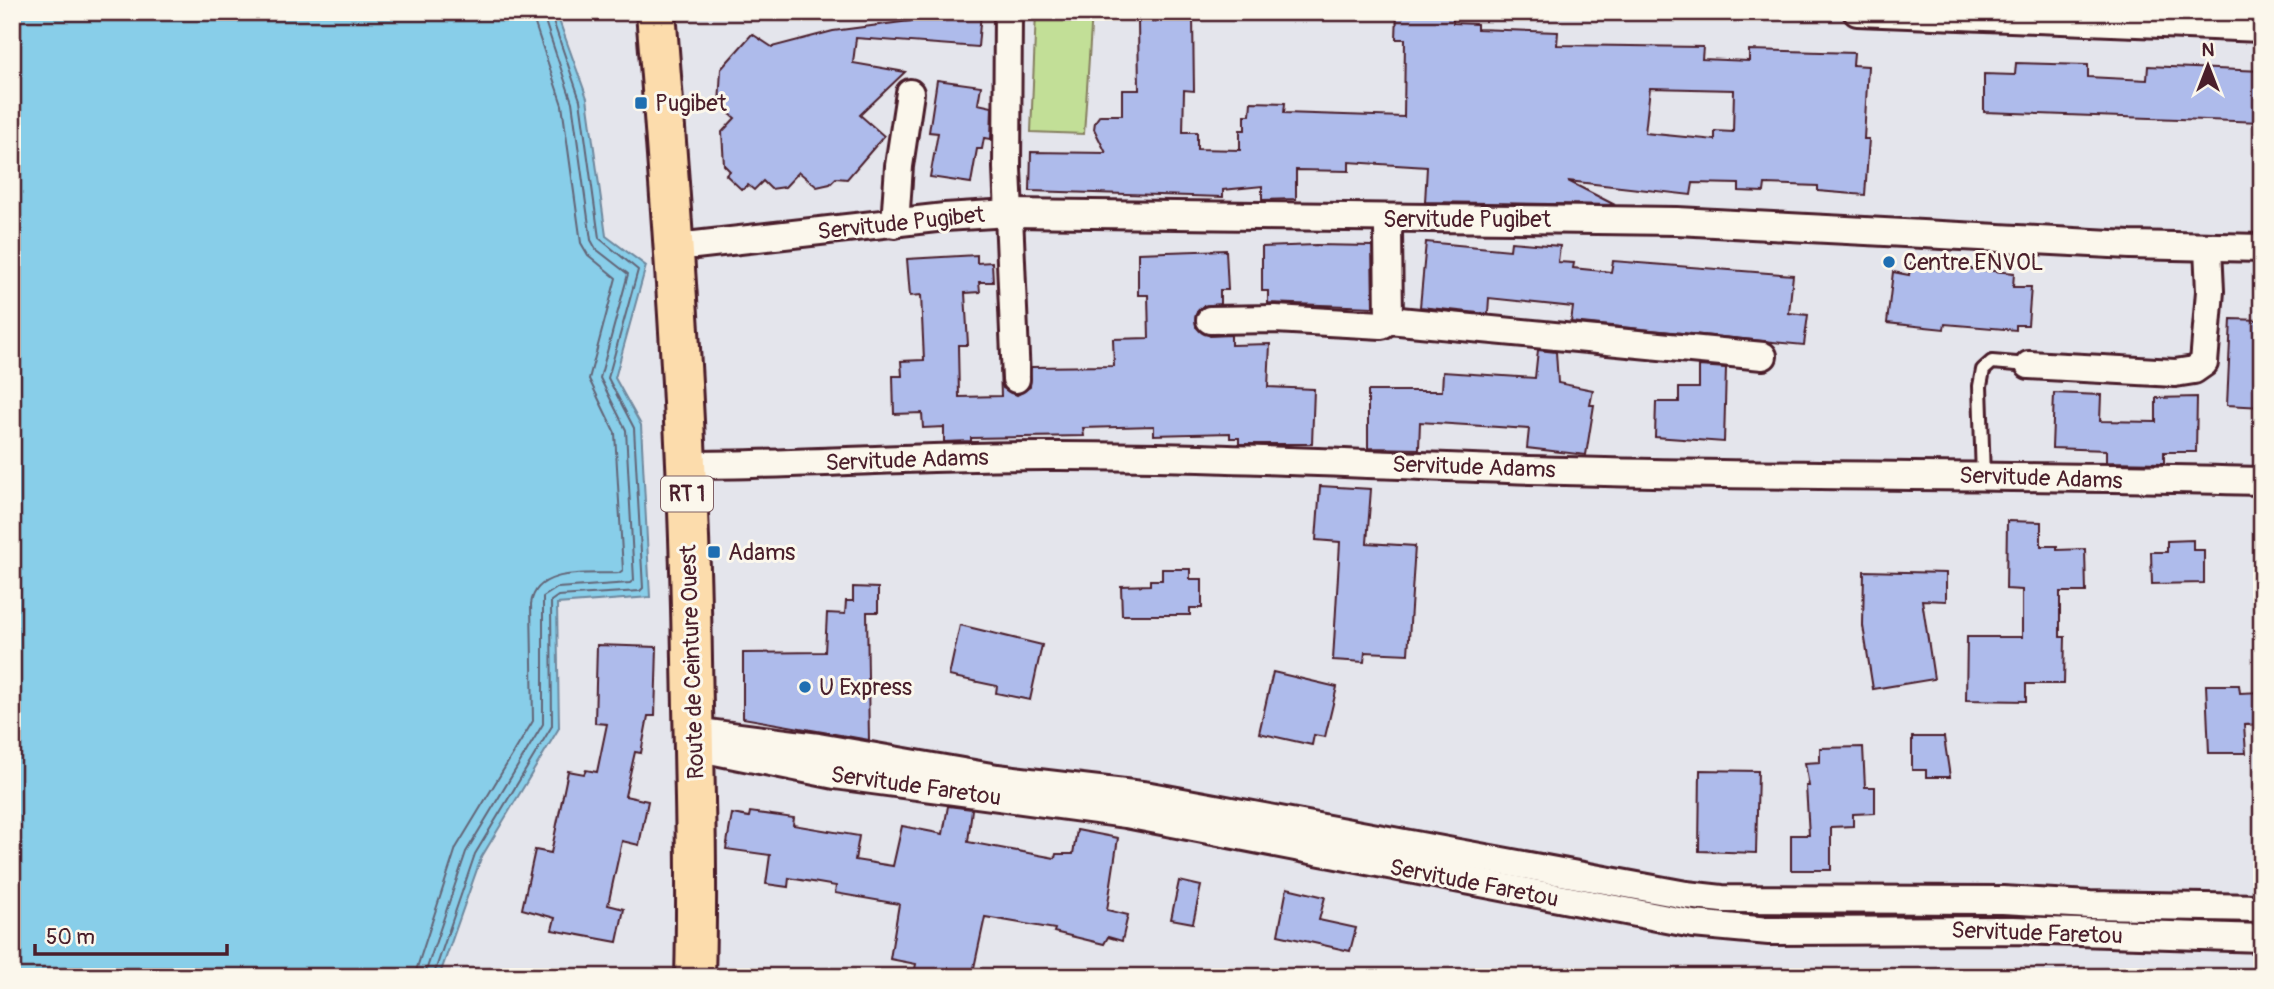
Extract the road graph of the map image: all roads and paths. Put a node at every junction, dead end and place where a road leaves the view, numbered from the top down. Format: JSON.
{"nodes":[{"id":1,"x":656,"y":12,"type":"edge"},
{"id":2,"x":1008,"y":12,"type":"edge"},
{"id":3,"x":1857,"y":12,"type":"edge"},
{"id":4,"x":2262,"y":28,"type":"edge"},
{"id":5,"x":910,"y":93,"type":"dead end"},
{"id":6,"x":1009,"y":213,"type":"junction"},
{"id":7,"x":1394,"y":219,"type":"junction"},
{"id":8,"x":895,"y":224,"type":"junction"},
{"id":9,"x":673,"y":245,"type":"junction"},
{"id":10,"x":2208,"y":248,"type":"junction"},
{"id":11,"x":2262,"y":248,"type":"edge"},
{"id":12,"x":1210,"y":320,"type":"dead end"},
{"id":13,"x":1389,"y":320,"type":"junction"},
{"id":14,"x":1763,"y":356,"type":"dead end"},
{"id":15,"x":2029,"y":365,"type":"joint"},
{"id":16,"x":1016,"y":379,"type":"dead end"},
{"id":17,"x":686,"y":465,"type":"junction"},
{"id":18,"x":1983,"y":477,"type":"junction"},
{"id":19,"x":2262,"y":481,"type":"edge"},
{"id":20,"x":695,"y":739,"type":"junction"},
{"id":21,"x":2262,"y":908,"type":"edge"},
{"id":22,"x":2262,"y":938,"type":"edge"},
{"id":23,"x":695,"y":977,"type":"edge"}],
"edges":[{"from":1,"to":9,"type":"main road","name":"Route de Ceinture Ouest","number":"RT 1"},
{"from":2,"to":6,"type":"street"},
{"from":3,"to":4,"type":"street"},
{"from":5,"to":8,"type":"street"},
{"from":6,"to":7,"type":"street","name":"Servitude Pugibet"},
{"from":6,"to":8,"type":"street","name":"Servitude Pugibet"},
{"from":6,"to":16,"type":"street"},
{"from":7,"to":10,"type":"street","name":"Servitude Pugibet"},
{"from":7,"to":13,"type":"street"},
{"from":8,"to":9,"type":"street","name":"Servitude Pugibet"},
{"from":9,"to":17,"type":"main road","name":"Route de Ceinture Ouest","number":"RT 1"},
{"from":10,"to":11,"type":"street","name":"Servitude Pugibet"},
{"from":10,"to":15,"type":"street"},
{"from":12,"to":13,"type":"street"},
{"from":13,"to":14,"type":"street"},
{"from":15,"to":18,"type":"lane"},
{"from":17,"to":18,"type":"street","name":"Servitude Adams"},
{"from":17,"to":20,"type":"main road","name":"Route de Ceinture Ouest","number":"RT 1"},
{"from":18,"to":19,"type":"street","name":"Servitude Adams"},
{"from":20,"to":21,"type":"street","name":"Servitude Faretou"},
{"from":20,"to":22,"type":"street","name":"Servitude Faretou"},
{"from":20,"to":23,"type":"main road","name":"Route de Ceinture Ouest","number":"RT 1"}]}
